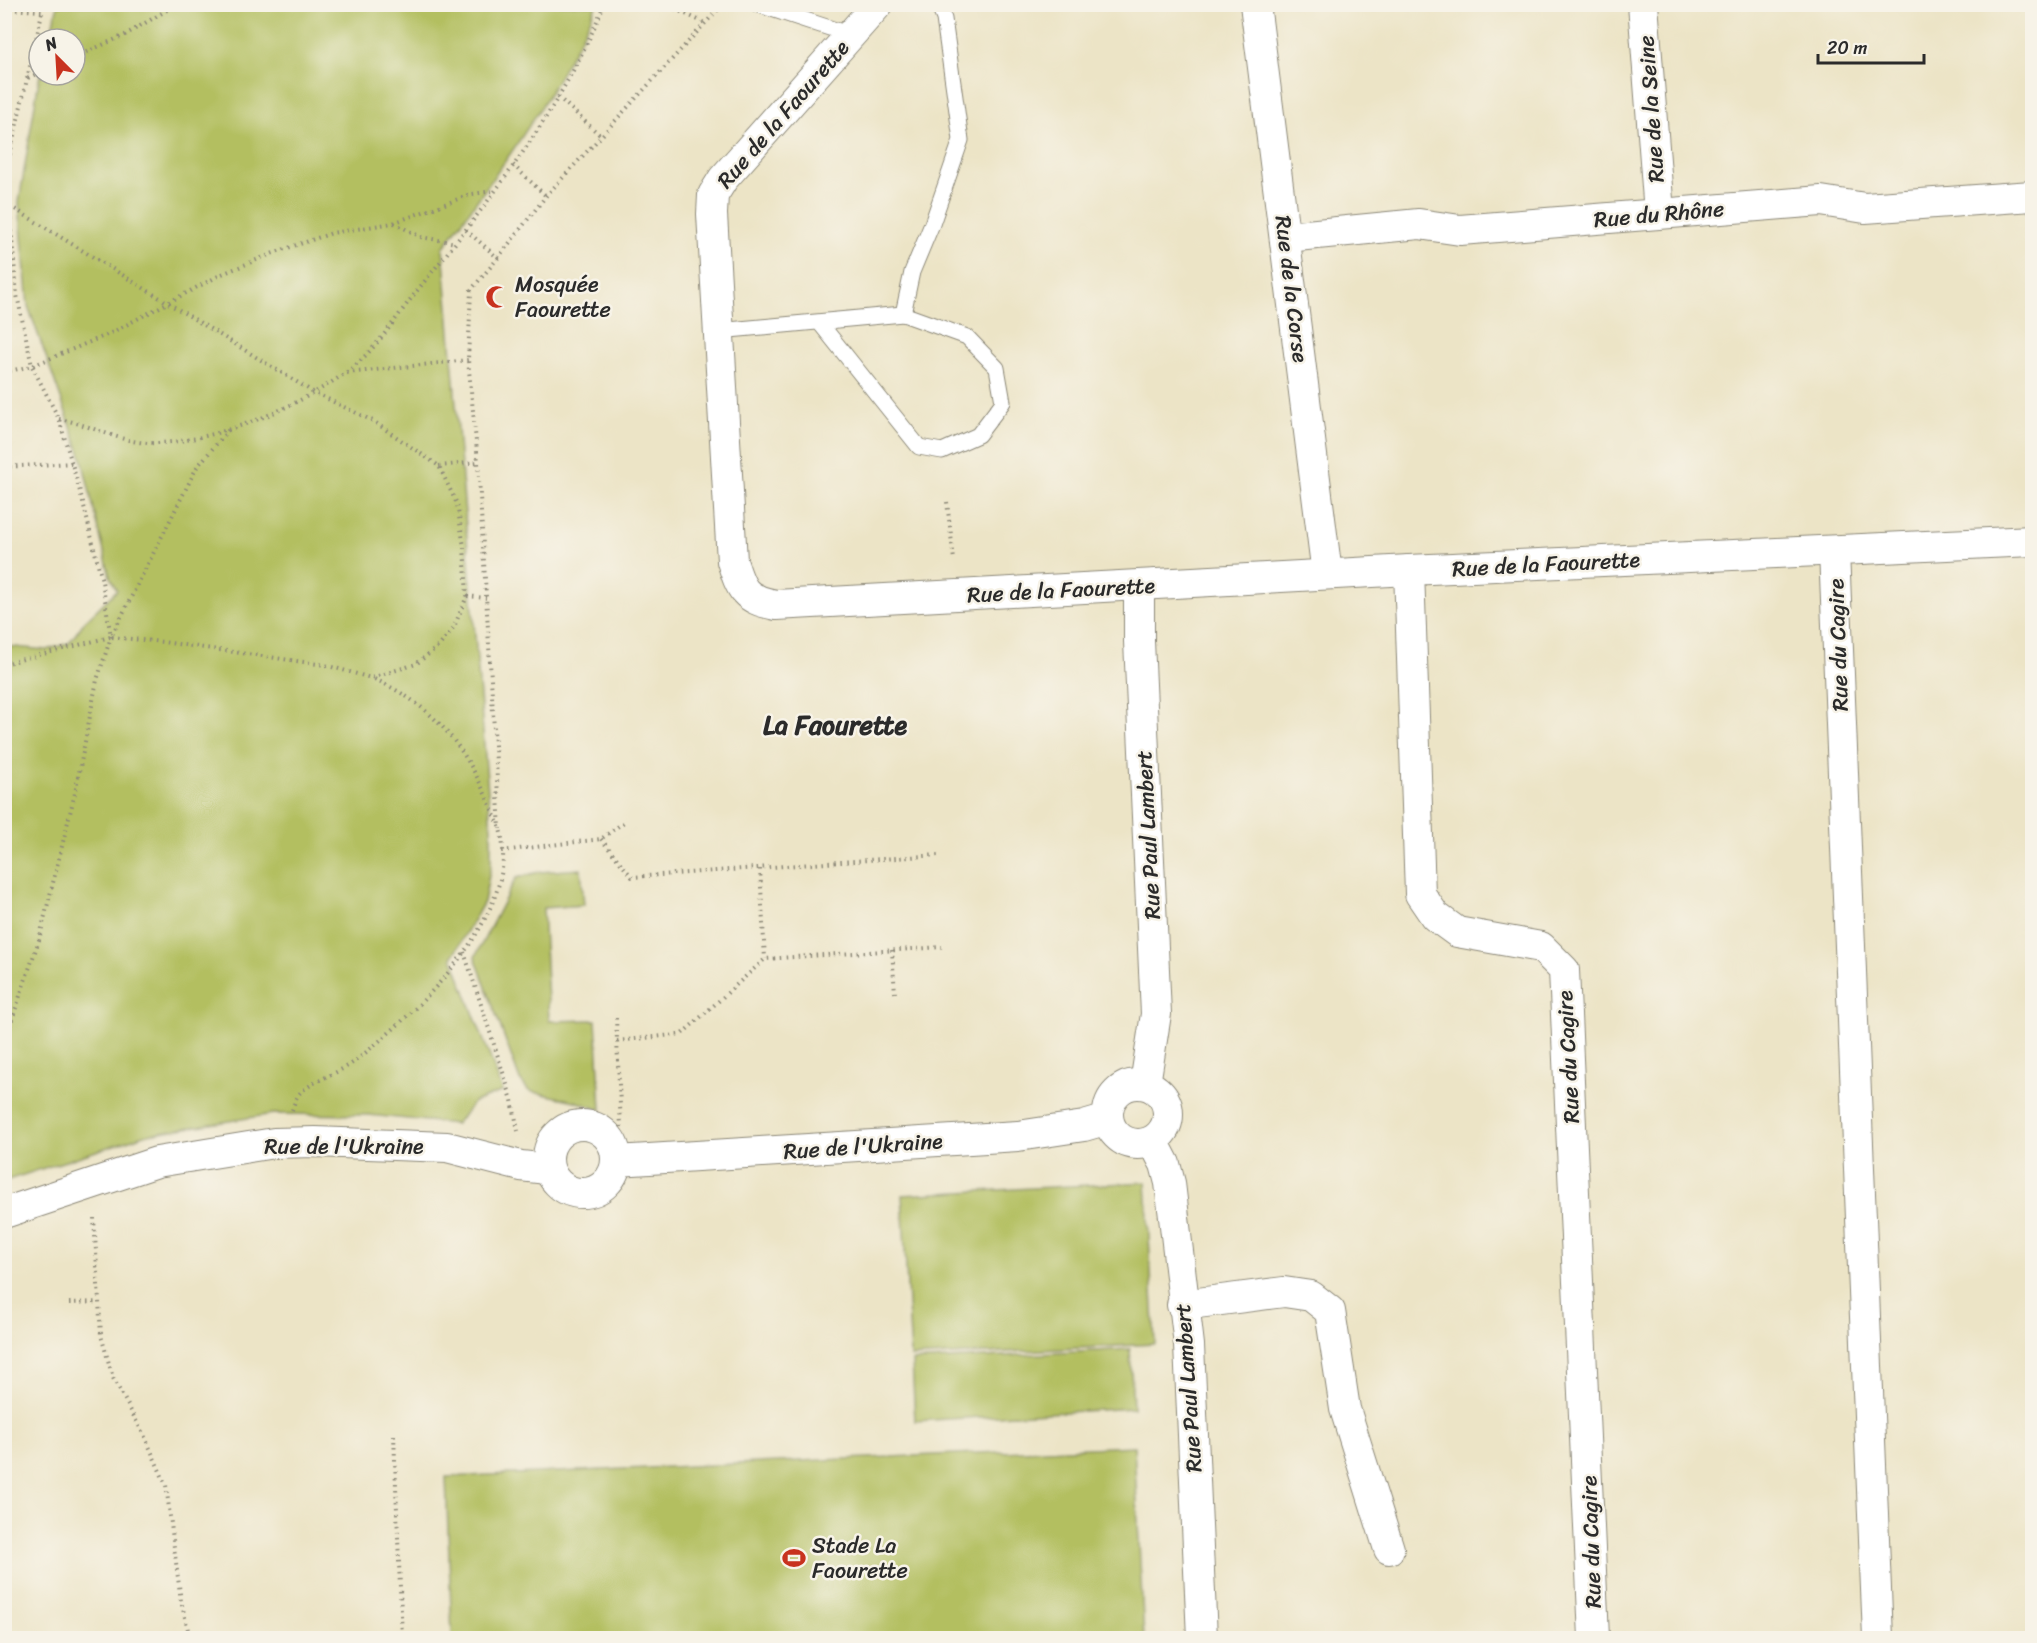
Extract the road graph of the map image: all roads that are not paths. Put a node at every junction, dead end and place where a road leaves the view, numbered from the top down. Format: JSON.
{"nodes":[{"id":1,"x":756,"y":4,"type":"edge"},
{"id":2,"x":878,"y":4,"type":"edge"},
{"id":3,"x":938,"y":4,"type":"edge"},
{"id":4,"x":1255,"y":4,"type":"edge"},
{"id":5,"x":1643,"y":4,"type":"edge"},
{"id":6,"x":851,"y":35,"type":"junction"},
{"id":7,"x":2032,"y":196,"type":"edge"},
{"id":8,"x":1659,"y":213,"type":"junction"},
{"id":9,"x":1286,"y":237,"type":"junction"},
{"id":10,"x":903,"y":314,"type":"junction"},
{"id":11,"x":819,"y":322,"type":"junction"},
{"id":12,"x":718,"y":331,"type":"junction"},
{"id":13,"x":2032,"y":541,"type":"edge"},
{"id":14,"x":1834,"y":551,"type":"junction"},
{"id":15,"x":1409,"y":570,"type":"junction"},
{"id":16,"x":1327,"y":574,"type":"junction"},
{"id":17,"x":1139,"y":586,"type":"junction"},
{"id":18,"x":1145,"y":1084,"type":"junction"},
{"id":19,"x":1108,"y":1119,"type":"junction"},
{"id":20,"x":1153,"y":1141,"type":"junction"},
{"id":21,"x":617,"y":1161,"type":"junction"},
{"id":22,"x":548,"y":1169,"type":"junction"},
{"id":23,"x":4,"y":1212,"type":"edge"},
{"id":24,"x":1182,"y":1305,"type":"junction"},
{"id":25,"x":1389,"y":1549,"type":"dead end"},
{"id":26,"x":1202,"y":1638,"type":"edge"},
{"id":27,"x":1594,"y":1638,"type":"edge"},
{"id":28,"x":1878,"y":1638,"type":"edge"}],
"edges":[{"from":1,"to":6,"type":"lane"},
{"from":2,"to":6,"type":"street","name":"Rue de la Faourette"},
{"from":3,"to":10,"type":"lane"},
{"from":4,"to":9,"type":"street","name":"Rue de la Corse"},
{"from":5,"to":8,"type":"street","name":"Rue de la Seine"},
{"from":6,"to":12,"type":"street","name":"Rue de la Faourette"},
{"from":7,"to":8,"type":"street","name":"Rue du Rhône"},
{"from":8,"to":9,"type":"street","name":"Rue du Rhône"},
{"from":9,"to":16,"type":"street","name":"Rue de la Corse"},
{"from":10,"to":11,"type":"lane"},
{"from":10,"to":11,"type":"lane"},
{"from":11,"to":12,"type":"lane"},
{"from":12,"to":17,"type":"street","name":"Rue de la Faourette"},
{"from":13,"to":14,"type":"street","name":"Rue de la Faourette"},
{"from":14,"to":15,"type":"street","name":"Rue de la Faourette"},
{"from":14,"to":28,"type":"street","name":"Rue du Cagire"},
{"from":15,"to":16,"type":"street","name":"Rue de la Faourette"},
{"from":15,"to":27,"type":"street","name":"Rue du Cagire"},
{"from":16,"to":17,"type":"street","name":"Rue de la Faourette"},
{"from":17,"to":18,"type":"street","name":"Rue Paul Lambert"},
{"from":18,"to":19,"type":"street"},
{"from":18,"to":20,"type":"street"},
{"from":19,"to":20,"type":"street"},
{"from":19,"to":21,"type":"street","name":"Rue de l'Ukraine"},
{"from":20,"to":24,"type":"street","name":"Rue Paul Lambert"},
{"from":21,"to":22,"type":"street"},
{"from":21,"to":22,"type":"street"},
{"from":22,"to":23,"type":"street","name":"Rue de l'Ukraine"},
{"from":24,"to":25,"type":"street"},
{"from":24,"to":26,"type":"street","name":"Rue Paul Lambert"}]}
